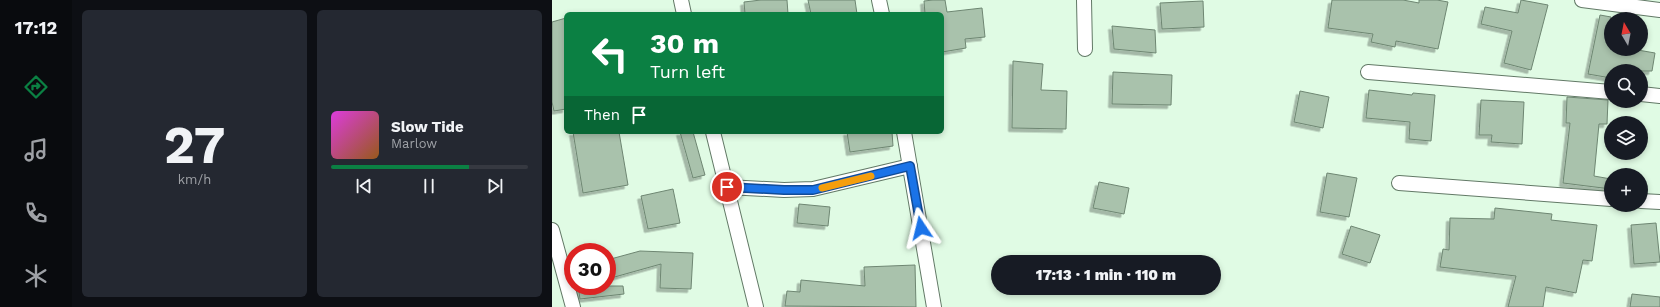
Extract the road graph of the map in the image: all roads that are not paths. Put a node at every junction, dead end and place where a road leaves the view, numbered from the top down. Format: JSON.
{"nodes":[{"id":1,"x":681,"y":0,"type":"edge"},
{"id":2,"x":879,"y":0,"type":"edge"},
{"id":3,"x":1084,"y":0,"type":"edge"},
{"id":4,"x":1582,"y":0,"type":"edge"},
{"id":5,"x":1660,"y":10,"type":"edge"},
{"id":6,"x":684,"y":12,"type":"edge"},
{"id":7,"x":882,"y":12,"type":"edge"},
{"id":8,"x":1085,"y":49,"type":"dead end"},
{"id":9,"x":1368,"y":72,"type":"dead end"},
{"id":10,"x":1604,"y":91,"type":"edge"},
{"id":11,"x":1648,"y":95,"type":"edge"},
{"id":12,"x":1660,"y":96,"type":"edge"},
{"id":13,"x":714,"y":134,"type":"edge"},
{"id":14,"x":904,"y":134,"type":"edge"},
{"id":15,"x":910,"y":166,"type":"junction"},
{"id":16,"x":1399,"y":183,"type":"dead end"},
{"id":17,"x":727,"y":187,"type":"junction"},
{"id":18,"x":1604,"y":198,"type":"edge"},
{"id":19,"x":1648,"y":201,"type":"edge"},
{"id":20,"x":1660,"y":202,"type":"edge"},
{"id":21,"x":552,"y":230,"type":"edge"},
{"id":22,"x":572,"y":307,"type":"edge"},
{"id":23,"x":756,"y":307,"type":"edge"},
{"id":24,"x":934,"y":307,"type":"edge"}],
"edges":[{"from":1,"to":6,"type":"street"},
{"from":2,"to":7,"type":"street"},
{"from":3,"to":8,"type":"street"},
{"from":4,"to":5,"type":"street"},
{"from":9,"to":10,"type":"street"},
{"from":11,"to":12,"type":"street"},
{"from":13,"to":17,"type":"street"},
{"from":14,"to":15,"type":"street"},
{"from":15,"to":17,"type":"street"},
{"from":15,"to":24,"type":"street"},
{"from":16,"to":18,"type":"street"},
{"from":17,"to":23,"type":"street"},
{"from":19,"to":20,"type":"street"},
{"from":21,"to":22,"type":"street"}]}
